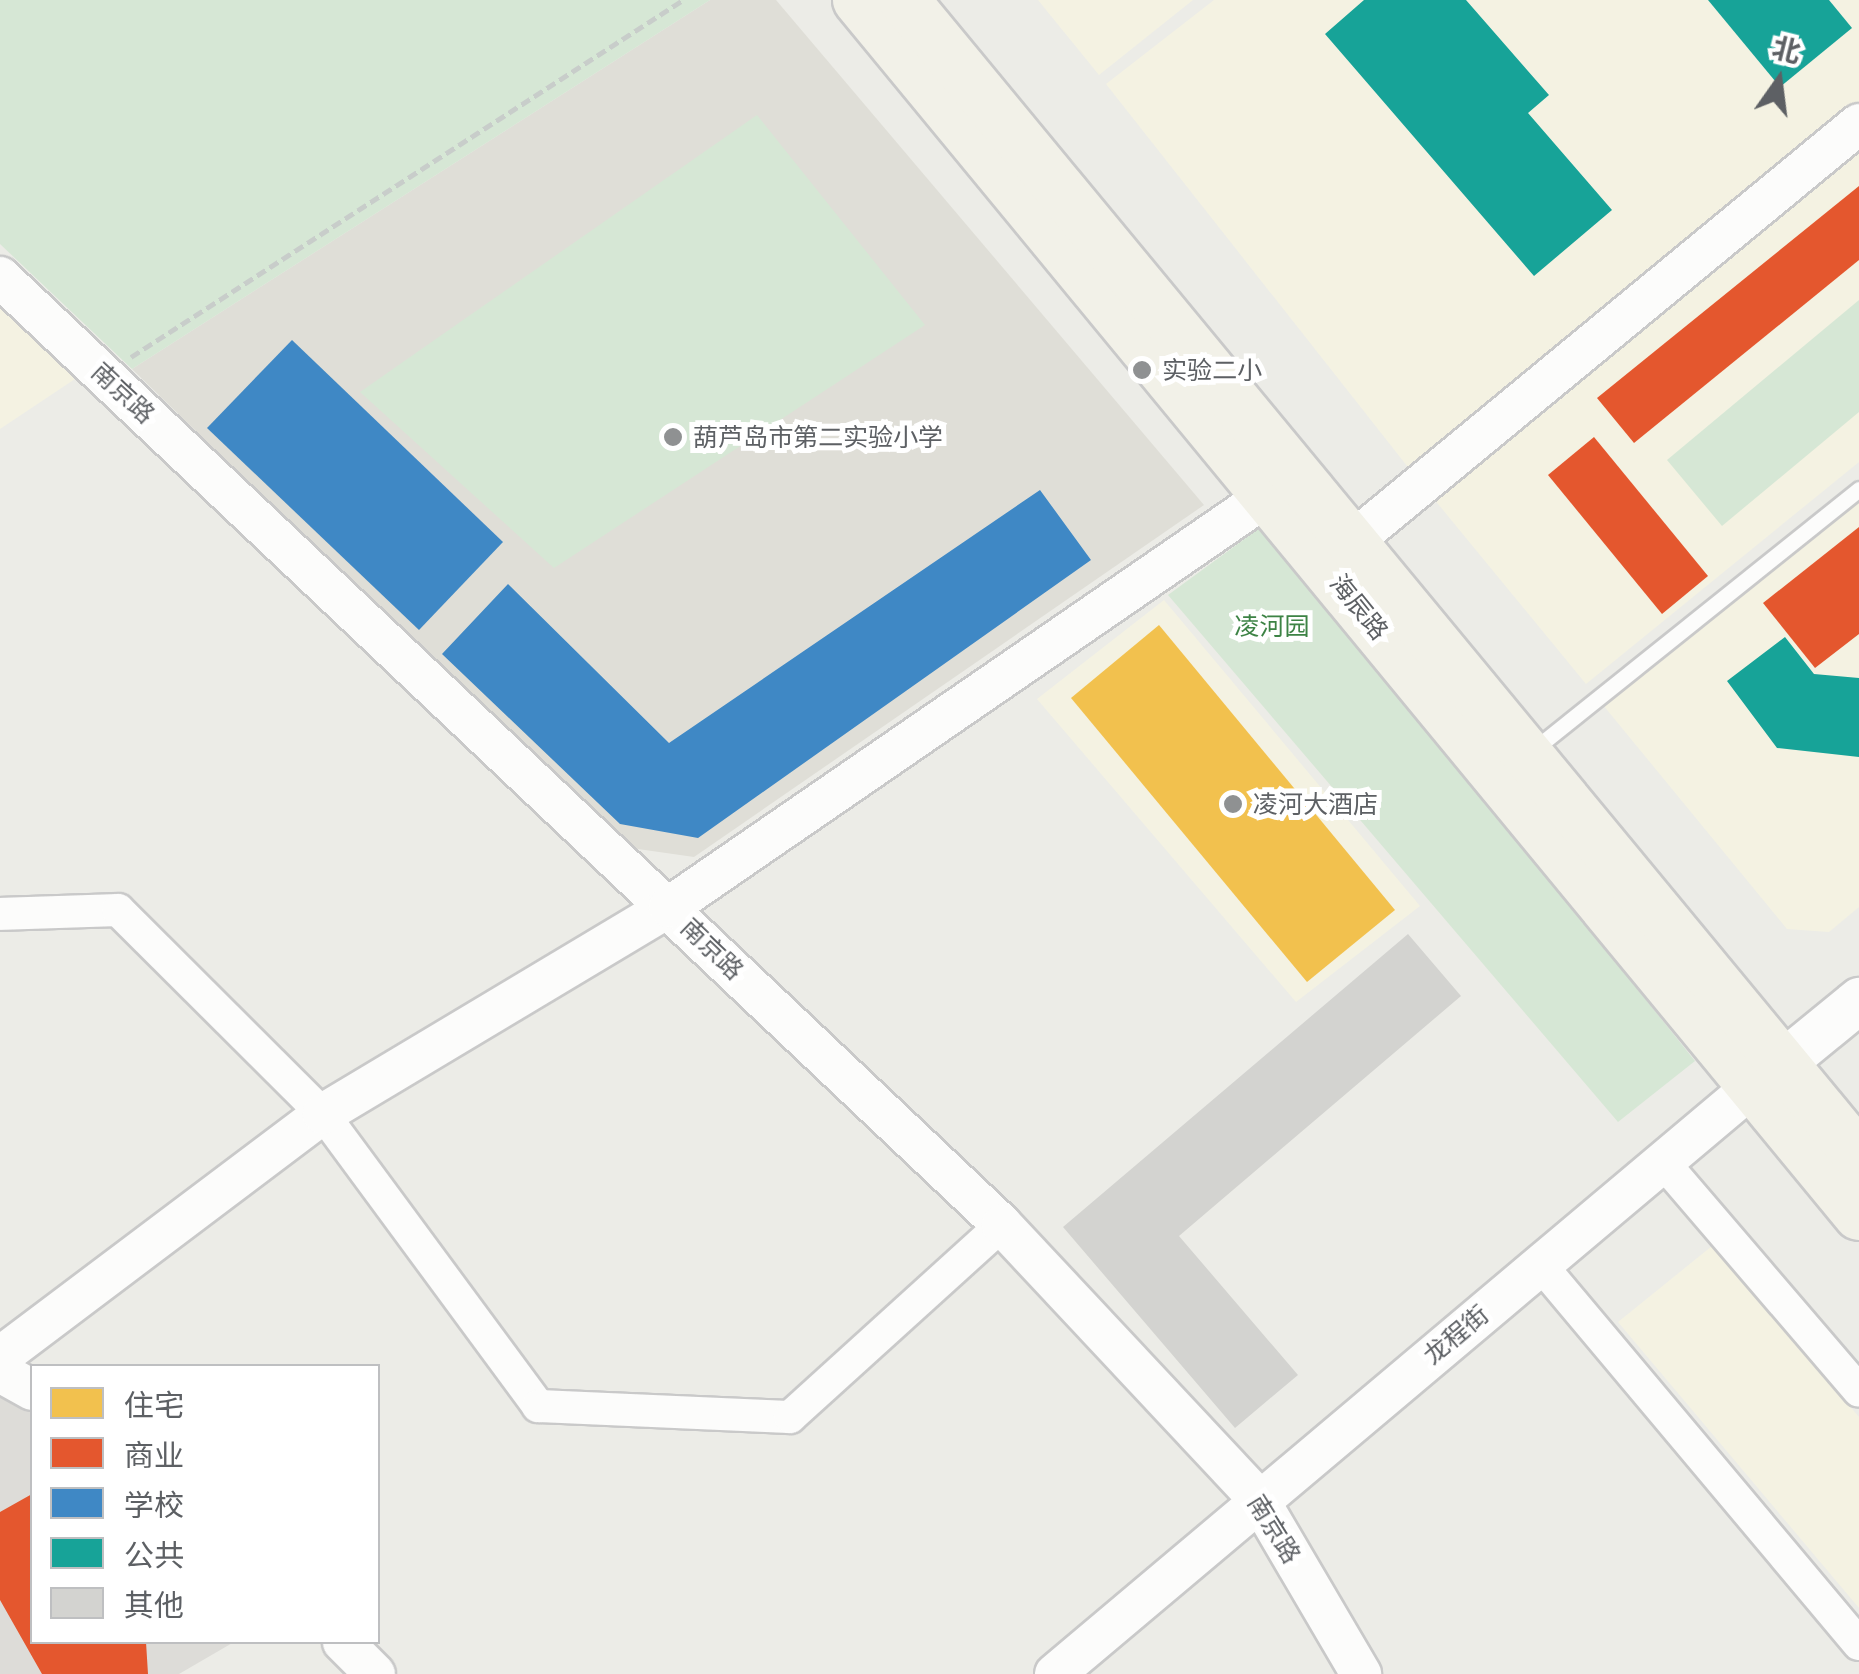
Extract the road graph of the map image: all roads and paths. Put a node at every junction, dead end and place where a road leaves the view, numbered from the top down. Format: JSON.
{"nodes":[{"id":1,"x":683,"y":0,"type":"edge"},
{"id":2,"x":858,"y":0,"type":"edge"},
{"id":3,"x":904,"y":0,"type":"edge"},
{"id":4,"x":1859,"y":124,"type":"edge"},
{"id":5,"x":0,"y":277,"type":"edge"},
{"id":6,"x":103,"y":374,"type":"junction"},
{"id":7,"x":1859,"y":489,"type":"edge"},
{"id":8,"x":1267,"y":496,"type":"junction"},
{"id":9,"x":1354,"y":540,"type":"junction"},
{"id":10,"x":1529,"y":754,"type":"junction"},
{"id":11,"x":669,"y":908,"type":"junction"},
{"id":12,"x":0,"y":914,"type":"edge"},
{"id":13,"x":1859,"y":1000,"type":"edge"},
{"id":14,"x":1767,"y":1075,"type":"junction"},
{"id":15,"x":323,"y":1114,"type":"junction"},
{"id":16,"x":1859,"y":1156,"type":"edge"},
{"id":17,"x":1663,"y":1162,"type":"junction"},
{"id":18,"x":1859,"y":1215,"type":"edge"},
{"id":19,"x":1002,"y":1225,"type":"junction"},
{"id":20,"x":1540,"y":1264,"type":"junction"},
{"id":21,"x":0,"y":1357,"type":"edge"},
{"id":22,"x":0,"y":1372,"type":"edge"},
{"id":23,"x":30,"y":1389,"type":"edge"},
{"id":24,"x":1859,"y":1390,"type":"edge"},
{"id":25,"x":1259,"y":1500,"type":"junction"},
{"id":26,"x":1859,"y":1644,"type":"edge"},
{"id":27,"x":1055,"y":1674,"type":"edge"},
{"id":28,"x":1361,"y":1674,"type":"edge"}],
"edges":[{"from":1,"to":6,"type":"path"},
{"from":2,"to":8,"type":"main road","name":"海辰路"},
{"from":3,"to":9,"type":"main road","name":"海辰路"},
{"from":4,"to":9,"type":"street"},
{"from":5,"to":6,"type":"street","name":"南京路"},
{"from":6,"to":11,"type":"street","name":"南京路"},
{"from":7,"to":10,"type":"lane"},
{"from":8,"to":11,"type":"street"},
{"from":8,"to":14,"type":"main road","name":"海辰路"},
{"from":9,"to":10,"type":"main road","name":"海辰路"},
{"from":10,"to":14,"type":"main road","name":"海辰路"},
{"from":11,"to":15,"type":"street"},
{"from":11,"to":19,"type":"street","name":"南京路"},
{"from":12,"to":15,"type":"street"},
{"from":13,"to":14,"type":"main road","name":"龙程街"},
{"from":14,"to":16,"type":"main road","name":"海辰路"},
{"from":14,"to":17,"type":"street","name":"龙程街"},
{"from":14,"to":18,"type":"main road","name":"海辰路"},
{"from":15,"to":19,"type":"street"},
{"from":15,"to":21,"type":"street"},
{"from":17,"to":20,"type":"street","name":"龙程街"},
{"from":17,"to":24,"type":"street"},
{"from":19,"to":25,"type":"street","name":"南京路"},
{"from":20,"to":25,"type":"street","name":"龙程街"},
{"from":20,"to":26,"type":"street"},
{"from":22,"to":23,"type":"street"},
{"from":25,"to":27,"type":"street","name":"龙程街"},
{"from":25,"to":28,"type":"street","name":"南京路"}]}
